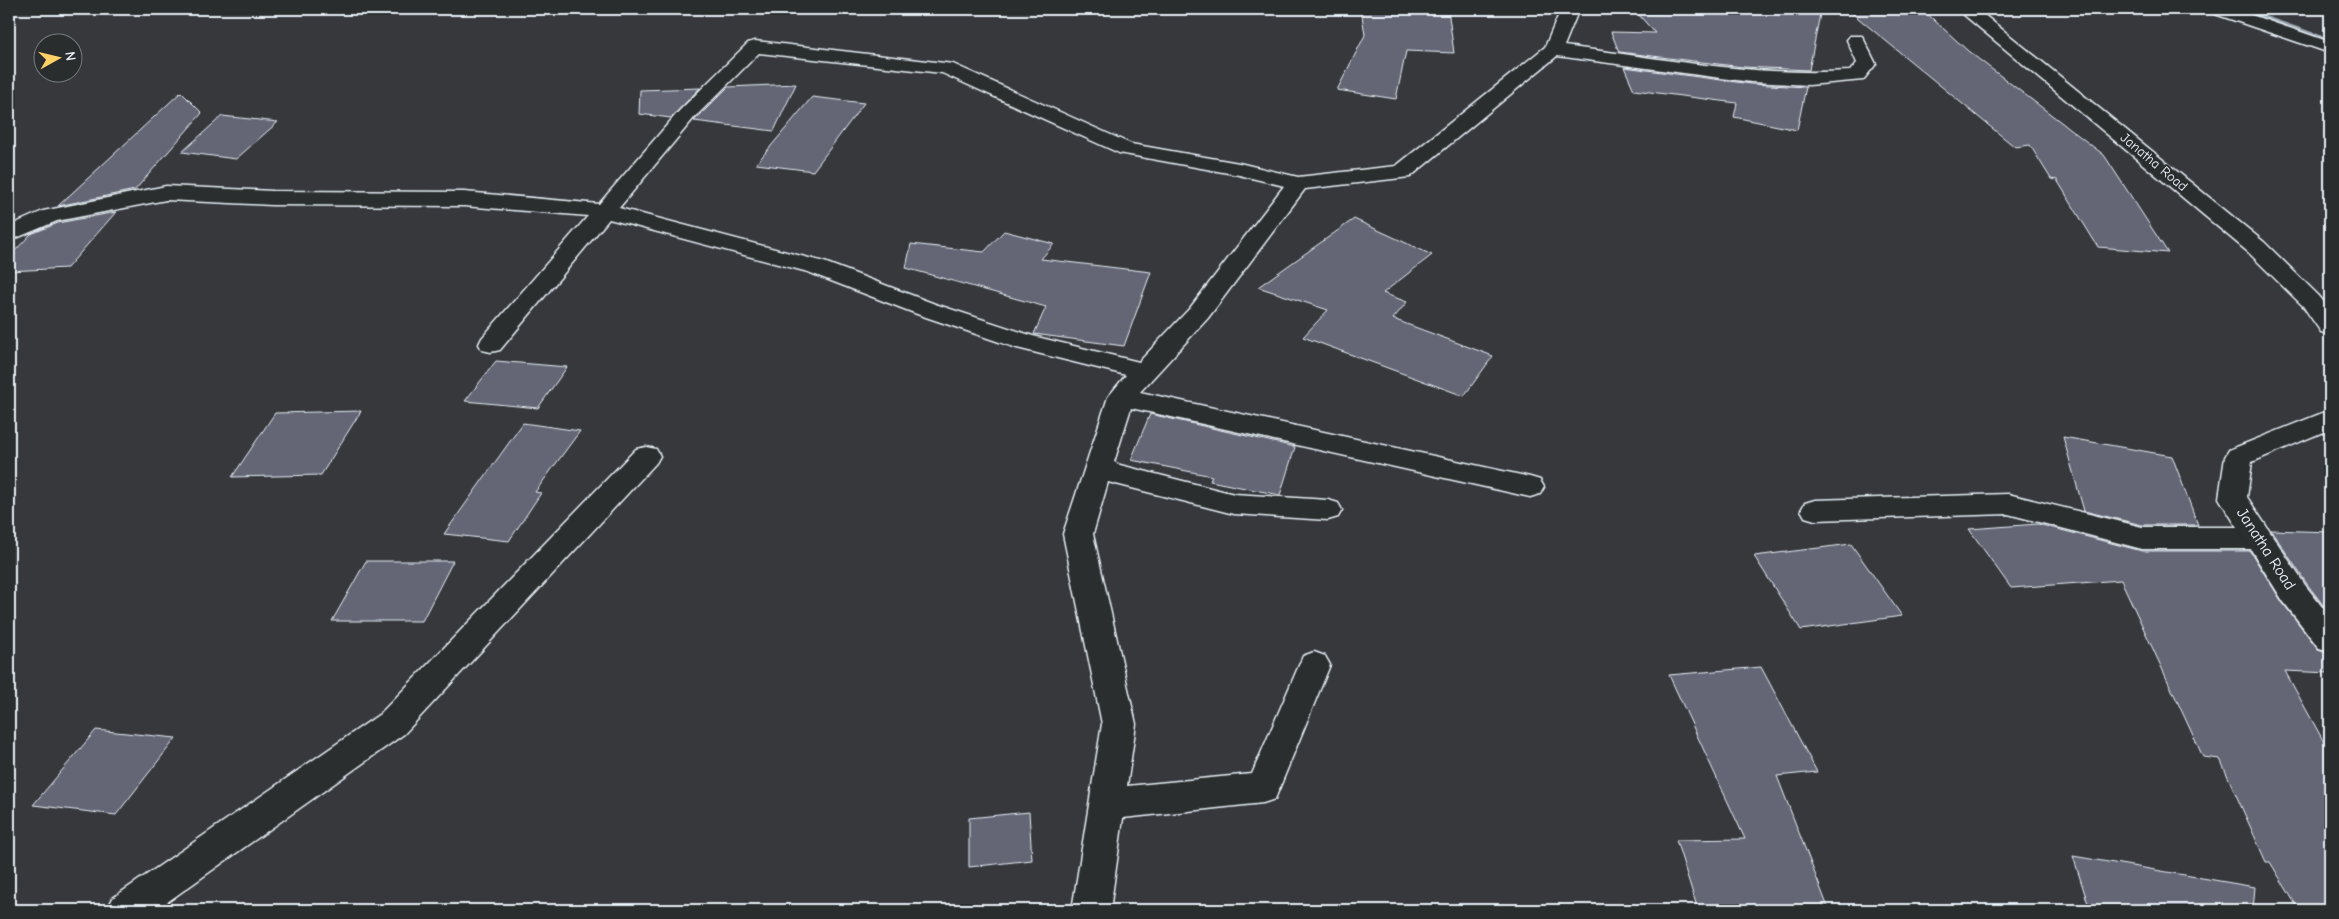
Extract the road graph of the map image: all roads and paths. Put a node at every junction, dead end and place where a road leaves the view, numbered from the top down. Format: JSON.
{"nodes":[{"id":1,"x":1570,"y":9,"type":"edge"},
{"id":2,"x":1966,"y":9,"type":"edge"},
{"id":3,"x":2218,"y":9,"type":"edge"},
{"id":4,"x":1856,"y":40,"type":"dead end"},
{"id":5,"x":2330,"y":48,"type":"edge"},
{"id":6,"x":1552,"y":50,"type":"junction"},
{"id":7,"x":1298,"y":184,"type":"junction"},
{"id":8,"x":604,"y":211,"type":"junction"},
{"id":9,"x":9,"y":234,"type":"edge"},
{"id":10,"x":2326,"y":316,"type":"edge"},
{"id":11,"x":491,"y":344,"type":"dead end"},
{"id":12,"x":1145,"y":372,"type":"junction"},
{"id":13,"x":1121,"y":397,"type":"junction"},
{"id":14,"x":2330,"y":419,"type":"edge"},
{"id":15,"x":646,"y":456,"type":"dead end"},
{"id":16,"x":1099,"y":466,"type":"junction"},
{"id":17,"x":1530,"y":487,"type":"dead end"},
{"id":18,"x":1328,"y":510,"type":"dead end"},
{"id":19,"x":1815,"y":510,"type":"dead end"},
{"id":20,"x":2258,"y":538,"type":"junction"},
{"id":21,"x":2330,"y":639,"type":"edge"},
{"id":22,"x":1314,"y":665,"type":"dead end"},
{"id":23,"x":1106,"y":804,"type":"junction"},
{"id":24,"x":126,"y":910,"type":"edge"},
{"id":25,"x":1091,"y":910,"type":"edge"}],
"edges":[{"from":1,"to":6,"type":"street"},
{"from":2,"to":10,"type":"street","name":"Janatha Road"},
{"from":3,"to":5,"type":"street"},
{"from":4,"to":6,"type":"street"},
{"from":6,"to":7,"type":"street"},
{"from":7,"to":8,"type":"street"},
{"from":7,"to":12,"type":"street"},
{"from":8,"to":9,"type":"street"},
{"from":8,"to":11,"type":"street"},
{"from":8,"to":12,"type":"street"},
{"from":12,"to":13,"type":"street"},
{"from":13,"to":16,"type":"street"},
{"from":13,"to":17,"type":"street"},
{"from":14,"to":20,"type":"street","name":"Janatha Road"},
{"from":15,"to":24,"type":"street"},
{"from":16,"to":18,"type":"street"},
{"from":16,"to":23,"type":"street"},
{"from":19,"to":20,"type":"street"},
{"from":20,"to":21,"type":"street","name":"Janatha Road"},
{"from":22,"to":23,"type":"street"},
{"from":23,"to":25,"type":"street"}]}
